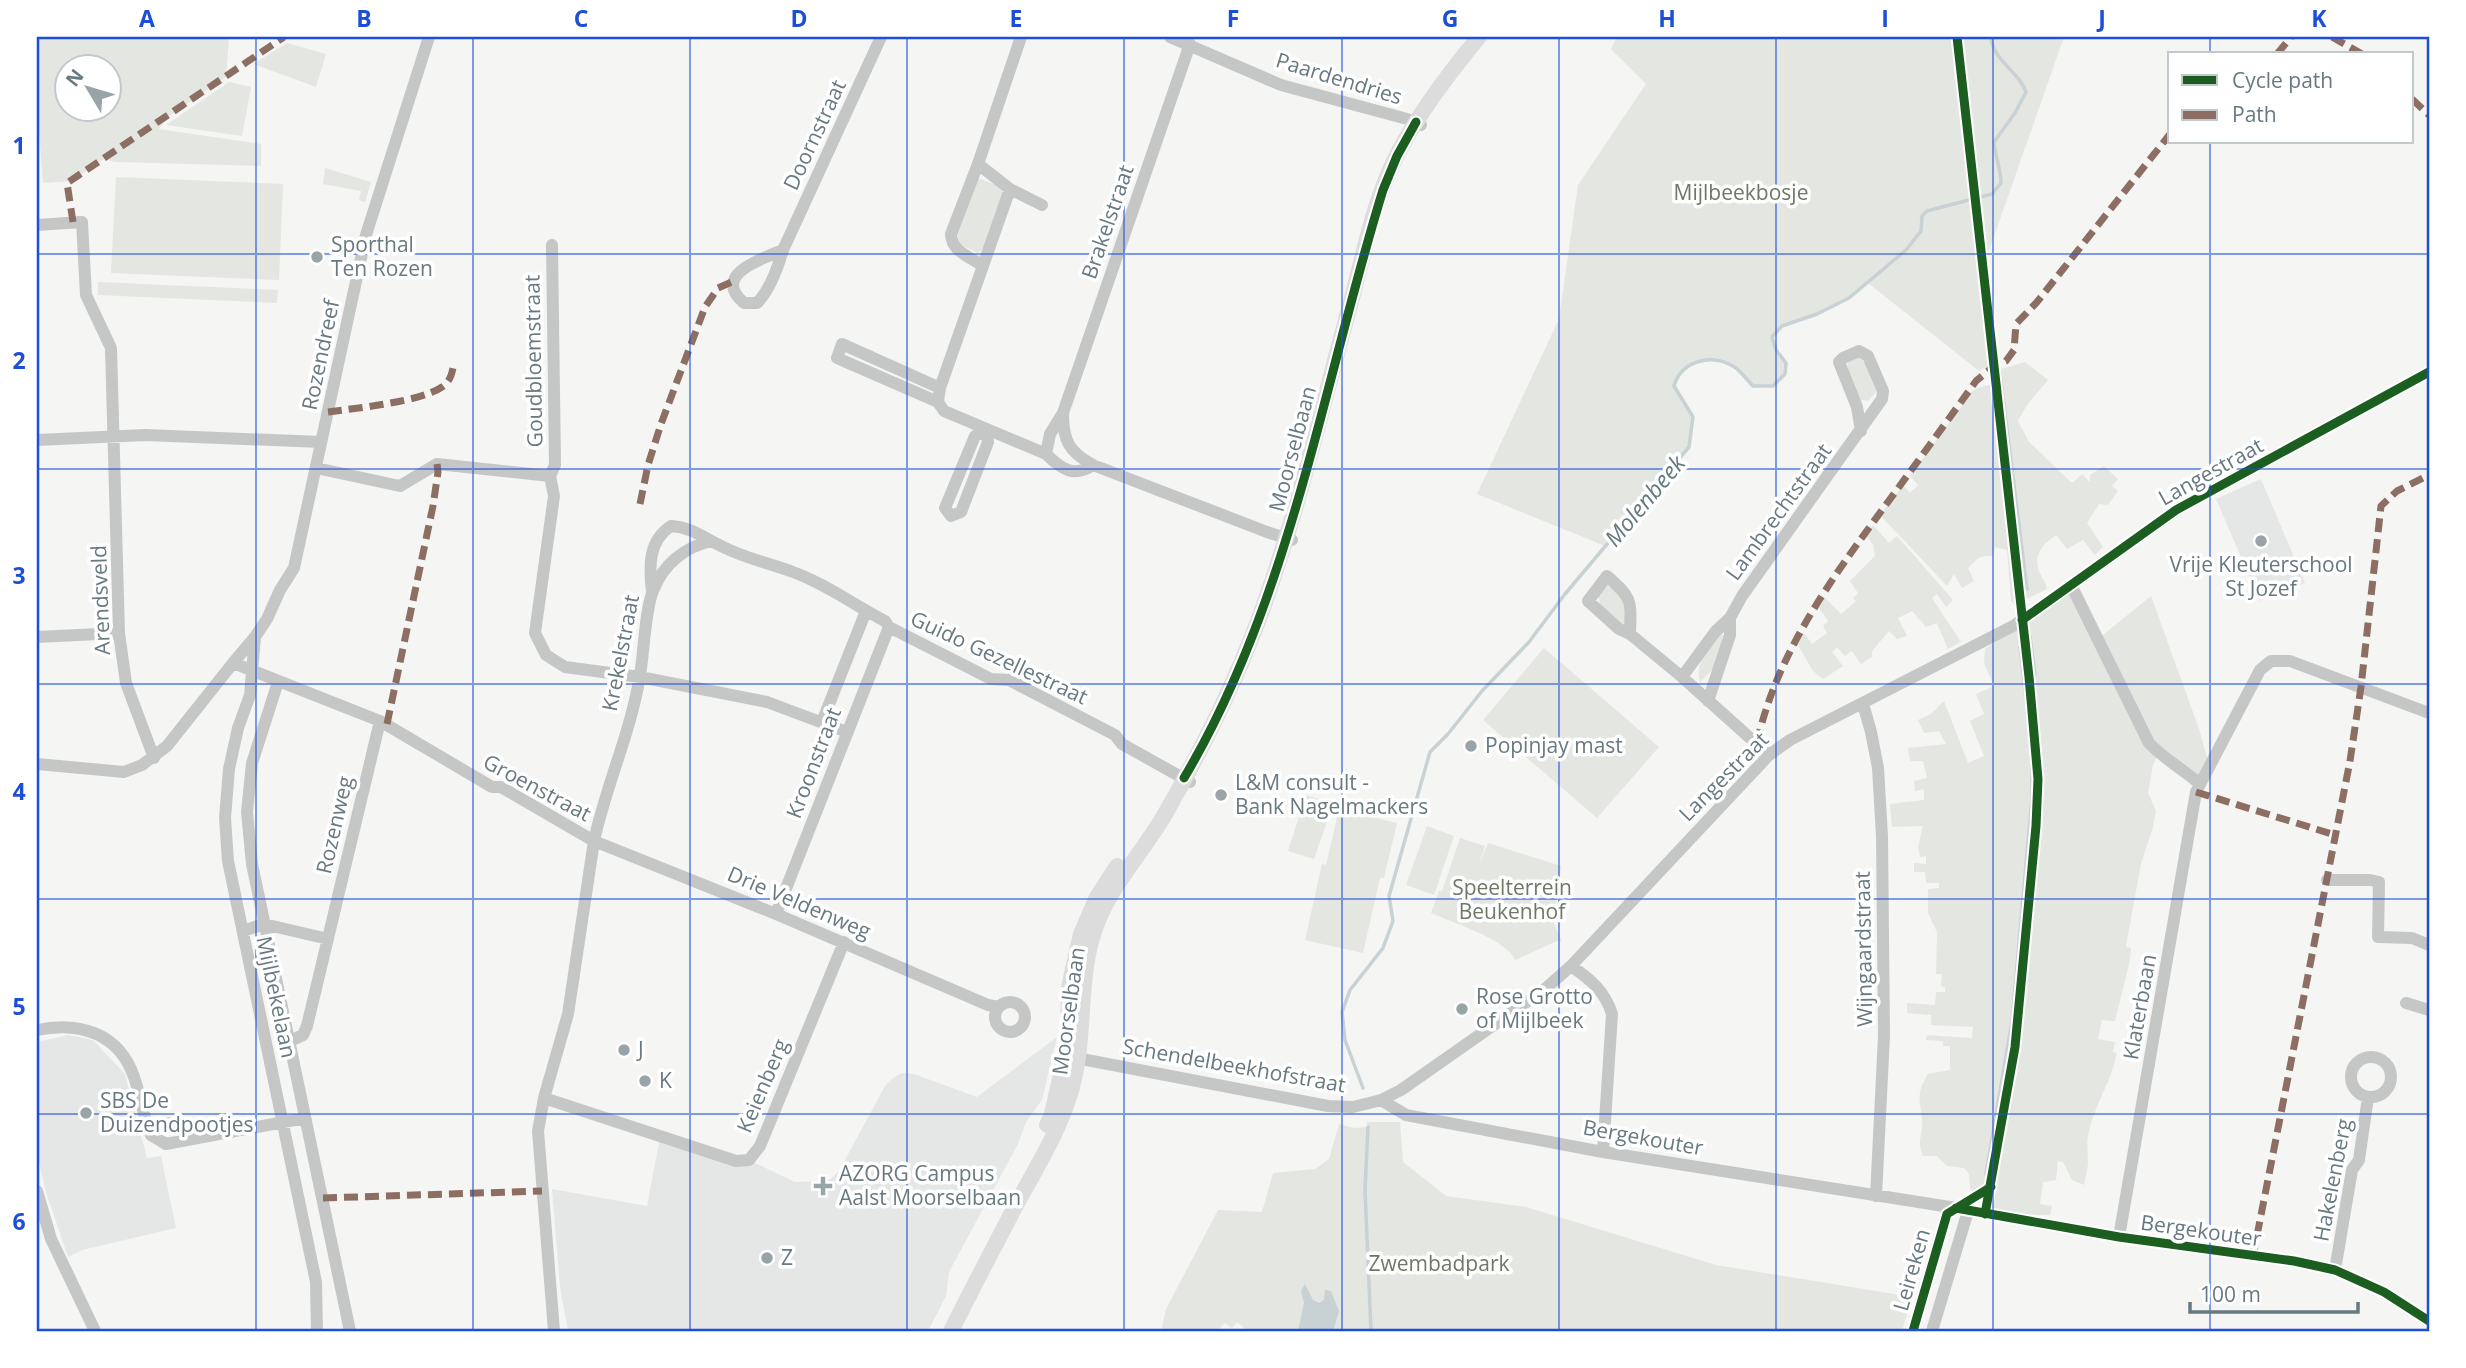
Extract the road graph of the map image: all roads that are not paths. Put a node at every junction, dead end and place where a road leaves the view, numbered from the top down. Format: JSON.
{"nodes":[{"id":1,"x":429,"y":37,"type":"edge"},
{"id":2,"x":881,"y":37,"type":"edge"},
{"id":3,"x":1021,"y":37,"type":"edge"},
{"id":4,"x":1170,"y":37,"type":"edge"},
{"id":5,"x":1479,"y":37,"type":"edge"},
{"id":6,"x":1191,"y":44,"type":"junction"},
{"id":7,"x":1418,"y":124,"type":"junction"},
{"id":8,"x":978,"y":164,"type":"junction"},
{"id":9,"x":1010,"y":188,"type":"junction"},
{"id":10,"x":1042,"y":205,"type":"dead end"},
{"id":11,"x":37,"y":225,"type":"edge"},
{"id":12,"x":552,"y":245,"type":"dead end"},
{"id":13,"x":783,"y":250,"type":"junction"},
{"id":14,"x":983,"y":266,"type":"junction"},
{"id":15,"x":2429,"y":372,"type":"edge"},
{"id":16,"x":940,"y":388,"type":"junction"},
{"id":17,"x":938,"y":402,"type":"junction"},
{"id":18,"x":1063,"y":413,"type":"junction"},
{"id":19,"x":986,"y":430,"type":"junction"},
{"id":20,"x":1861,"y":431,"type":"junction"},
{"id":21,"x":112,"y":436,"type":"junction"},
{"id":22,"x":37,"y":440,"type":"edge"},
{"id":23,"x":321,"y":442,"type":"junction"},
{"id":24,"x":1046,"y":454,"type":"junction"},
{"id":25,"x":1093,"y":465,"type":"junction"},
{"id":26,"x":316,"y":468,"type":"junction"},
{"id":27,"x":550,"y":476,"type":"junction"},
{"id":28,"x":1290,"y":539,"type":"junction"},
{"id":29,"x":711,"y":541,"type":"junction"},
{"id":30,"x":2071,"y":585,"type":"junction"},
{"id":31,"x":652,"y":592,"type":"junction"},
{"id":32,"x":866,"y":611,"type":"junction"},
{"id":33,"x":1730,"y":618,"type":"junction"},
{"id":34,"x":889,"y":627,"type":"junction"},
{"id":35,"x":119,"y":632,"type":"junction"},
{"id":36,"x":1630,"y":634,"type":"dead end"},
{"id":37,"x":37,"y":637,"type":"edge"},
{"id":38,"x":256,"y":637,"type":"junction"},
{"id":39,"x":233,"y":663,"type":"junction"},
{"id":40,"x":254,"y":672,"type":"junction"},
{"id":41,"x":640,"y":677,"type":"junction"},
{"id":42,"x":1682,"y":677,"type":"junction"},
{"id":43,"x":278,"y":682,"type":"junction"},
{"id":44,"x":1708,"y":701,"type":"junction"},
{"id":45,"x":1863,"y":704,"type":"junction"},
{"id":46,"x":2429,"y":713,"type":"edge"},
{"id":47,"x":380,"y":720,"type":"junction"},
{"id":48,"x":822,"y":722,"type":"junction"},
{"id":49,"x":847,"y":732,"type":"junction"},
{"id":50,"x":1769,"y":755,"type":"junction"},
{"id":51,"x":154,"y":758,"type":"junction"},
{"id":52,"x":37,"y":764,"type":"edge"},
{"id":53,"x":1187,"y":780,"type":"junction"},
{"id":54,"x":2200,"y":784,"type":"junction"},
{"id":55,"x":594,"y":841,"type":"junction"},
{"id":56,"x":2327,"y":880,"type":"dead end"},
{"id":57,"x":776,"y":914,"type":"junction"},
{"id":58,"x":264,"y":924,"type":"junction"},
{"id":59,"x":243,"y":931,"type":"junction"},
{"id":60,"x":328,"y":939,"type":"junction"},
{"id":61,"x":844,"y":942,"type":"junction"},
{"id":62,"x":2429,"y":945,"type":"edge"},
{"id":63,"x":1571,"y":966,"type":"junction"},
{"id":64,"x":2406,"y":1003,"type":"dead end"},
{"id":65,"x":994,"y":1008,"type":"dead end"},
{"id":66,"x":2429,"y":1010,"type":"edge"},
{"id":67,"x":37,"y":1030,"type":"edge"},
{"id":68,"x":290,"y":1041,"type":"junction"},
{"id":69,"x":1072,"y":1057,"type":"junction"},
{"id":70,"x":2368,"y":1097,"type":"dead end"},
{"id":71,"x":544,"y":1098,"type":"junction"},
{"id":72,"x":1381,"y":1100,"type":"junction"},
{"id":73,"x":305,"y":1118,"type":"junction"},
{"id":74,"x":282,"y":1123,"type":"junction"},
{"id":75,"x":147,"y":1127,"type":"junction"},
{"id":76,"x":207,"y":1136,"type":"junction"},
{"id":77,"x":1603,"y":1152,"type":"junction"},
{"id":78,"x":37,"y":1191,"type":"edge"},
{"id":79,"x":1876,"y":1196,"type":"junction"},
{"id":80,"x":1968,"y":1211,"type":"junction"},
{"id":81,"x":2119,"y":1237,"type":"junction"},
{"id":82,"x":2335,"y":1270,"type":"junction"},
{"id":83,"x":2429,"y":1321,"type":"edge"},
{"id":84,"x":96,"y":1331,"type":"edge"},
{"id":85,"x":317,"y":1331,"type":"edge"},
{"id":86,"x":350,"y":1331,"type":"edge"},
{"id":87,"x":554,"y":1331,"type":"edge"},
{"id":88,"x":940,"y":1331,"type":"edge"},
{"id":89,"x":951,"y":1331,"type":"edge"},
{"id":90,"x":1932,"y":1331,"type":"edge"}],
"edges":[{"from":1,"to":23,"type":"street","name":"Rozendreef"},
{"from":2,"to":13,"type":"street","name":"Doornstraat"},
{"from":3,"to":8,"type":"street"},
{"from":4,"to":6,"type":"street","name":"Paardendries"},
{"from":5,"to":7,"type":"main road","name":"Moorselbaan"},
{"from":6,"to":7,"type":"street","name":"Paardendries"},
{"from":6,"to":18,"type":"street","name":"Brakelstraat"},
{"from":7,"to":28,"type":"main road","name":"Moorselbaan"},
{"from":8,"to":9,"type":"street"},
{"from":8,"to":14,"type":"street"},
{"from":9,"to":10,"type":"street"},
{"from":9,"to":14,"type":"street"},
{"from":11,"to":21,"type":"street","name":"Arendsveld"},
{"from":12,"to":27,"type":"street","name":"Goudbloemstraat"},
{"from":13,"to":13,"type":"street","name":"Doornstraat"},
{"from":14,"to":16,"type":"street"},
{"from":15,"to":30,"type":"street","name":"Langestraat"},
{"from":16,"to":17,"type":"street"},
{"from":16,"to":17,"type":"street"},
{"from":17,"to":19,"type":"street"},
{"from":18,"to":24,"type":"street","name":"Brakelstraat"},
{"from":18,"to":25,"type":"street"},
{"from":19,"to":19,"type":"street"},
{"from":19,"to":24,"type":"street"},
{"from":20,"to":20,"type":"street","name":"Lambrechtstraat"},
{"from":20,"to":33,"type":"street","name":"Lambrechtstraat"},
{"from":21,"to":22,"type":"street"},
{"from":21,"to":23,"type":"street"},
{"from":21,"to":35,"type":"street","name":"Arendsveld"},
{"from":23,"to":26,"type":"street","name":"Rozendreef"},
{"from":24,"to":25,"type":"street"},
{"from":25,"to":28,"type":"street"},
{"from":26,"to":27,"type":"street","name":"Goudbloemstraat"},
{"from":26,"to":38,"type":"street","name":"Rozendreef"},
{"from":27,"to":41,"type":"street","name":"Goudbloemstraat"},
{"from":28,"to":53,"type":"main road","name":"Moorselbaan"},
{"from":29,"to":31,"type":"street","name":"Krekelstraat"},
{"from":29,"to":31,"type":"street","name":"Guido Gezellestraat"},
{"from":29,"to":32,"type":"street","name":"Guido Gezellestraat"},
{"from":30,"to":45,"type":"street","name":"Langestraat"},
{"from":30,"to":54,"type":"street"},
{"from":31,"to":41,"type":"street","name":"Krekelstraat"},
{"from":32,"to":34,"type":"street","name":"Guido Gezellestraat"},
{"from":32,"to":48,"type":"street","name":"Kroonstraat"},
{"from":33,"to":42,"type":"street","name":"Lambrechtstraat"},
{"from":33,"to":44,"type":"street","name":"Lambrechtstraat"},
{"from":34,"to":49,"type":"street","name":"Kroonstraat"},
{"from":34,"to":53,"type":"street","name":"Guido Gezellestraat"},
{"from":35,"to":37,"type":"street"},
{"from":35,"to":51,"type":"street","name":"Arendsveld"},
{"from":36,"to":42,"type":"street"},
{"from":38,"to":39,"type":"street","name":"Rozendreef"},
{"from":38,"to":40,"type":"street","name":"Rozendreef"},
{"from":39,"to":40,"type":"street","name":"Groenstraat"},
{"from":39,"to":51,"type":"street"},
{"from":40,"to":43,"type":"street","name":"Groenstraat"},
{"from":40,"to":59,"type":"street","name":"Mijlbekelaan"},
{"from":41,"to":48,"type":"street","name":"Goudbloemstraat"},
{"from":41,"to":55,"type":"street","name":"Krekelstraat"},
{"from":42,"to":44,"type":"street"},
{"from":43,"to":47,"type":"street","name":"Groenstraat"},
{"from":43,"to":58,"type":"street","name":"Mijlbekelaan"},
{"from":44,"to":50,"type":"street"},
{"from":45,"to":50,"type":"street","name":"Langestraat"},
{"from":45,"to":79,"type":"street","name":"Wijngaardstraat"},
{"from":46,"to":54,"type":"street","name":"Klaterbaan"},
{"from":47,"to":55,"type":"street","name":"Groenstraat"},
{"from":47,"to":60,"type":"street","name":"Rozenweg"},
{"from":48,"to":49,"type":"street","name":"Goudbloemstraat"},
{"from":49,"to":57,"type":"street","name":"Kroonstraat"},
{"from":50,"to":63,"type":"street","name":"Langestraat"},
{"from":51,"to":52,"type":"street"},
{"from":53,"to":69,"type":"main road","name":"Moorselbaan"},
{"from":54,"to":81,"type":"street","name":"Klaterbaan"},
{"from":55,"to":57,"type":"street","name":"Drie Veldenweg"},
{"from":55,"to":71,"type":"street","name":"Groenstraat"},
{"from":56,"to":62,"type":"street"},
{"from":57,"to":61,"type":"street","name":"Drie Veldenweg"},
{"from":58,"to":59,"type":"street"},
{"from":58,"to":60,"type":"street"},
{"from":58,"to":68,"type":"street","name":"Mijlbekelaan"},
{"from":59,"to":74,"type":"street","name":"Mijlbekelaan"},
{"from":60,"to":68,"type":"street","name":"Rozenweg"},
{"from":61,"to":65,"type":"street","name":"Drie Veldenweg"},
{"from":61,"to":71,"type":"street","name":"Keienberg"},
{"from":63,"to":72,"type":"street","name":"Langestraat"},
{"from":63,"to":77,"type":"street"},
{"from":64,"to":66,"type":"street"},
{"from":67,"to":75,"type":"street"},
{"from":68,"to":73,"type":"street","name":"Mijlbekelaan"},
{"from":69,"to":72,"type":"street","name":"Schendelbeekhofstraat"},
{"from":69,"to":88,"type":"main road","name":"Moorselbaan"},
{"from":69,"to":89,"type":"main road","name":"Moorselbaan"},
{"from":70,"to":82,"type":"street","name":"Hakelenberg"},
{"from":71,"to":87,"type":"street","name":"Groenstraat"},
{"from":72,"to":77,"type":"street","name":"Bergekouter"},
{"from":73,"to":74,"type":"street"},
{"from":73,"to":86,"type":"street","name":"Mijlbekelaan"},
{"from":74,"to":76,"type":"street"},
{"from":74,"to":85,"type":"street","name":"Mijlbekelaan"},
{"from":75,"to":76,"type":"street"},
{"from":75,"to":76,"type":"street"},
{"from":77,"to":79,"type":"street","name":"Bergekouter"},
{"from":78,"to":84,"type":"street"},
{"from":79,"to":80,"type":"street","name":"Bergekouter"},
{"from":80,"to":81,"type":"street","name":"Bergekouter"},
{"from":80,"to":90,"type":"street"},
{"from":81,"to":82,"type":"street","name":"Bergekouter"},
{"from":82,"to":83,"type":"street","name":"Bergekouter"}]}
